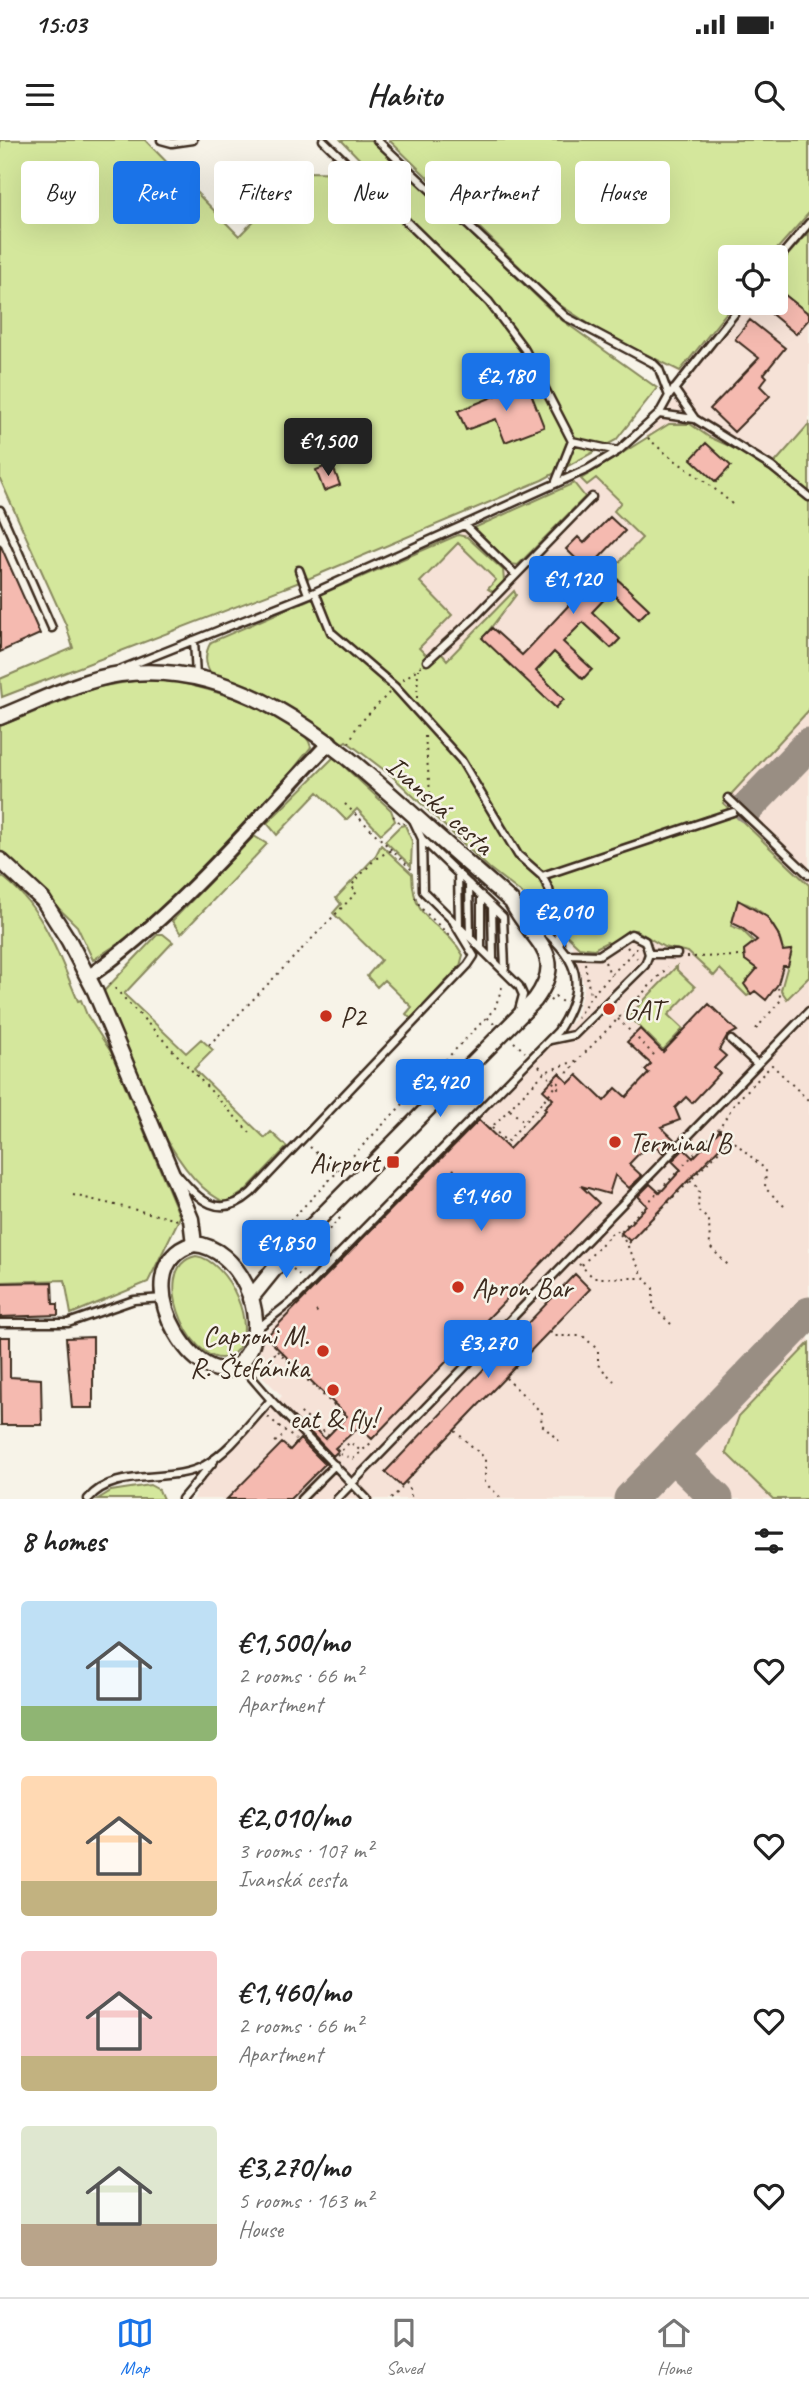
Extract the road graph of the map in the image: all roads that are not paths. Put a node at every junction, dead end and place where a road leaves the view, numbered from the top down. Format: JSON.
{"nodes":[{"id":1,"x":161,"y":140,"type":"edge"},
{"id":2,"x":193,"y":140,"type":"edge"},
{"id":3,"x":323,"y":140,"type":"edge"},
{"id":4,"x":377,"y":140,"type":"edge"},
{"id":5,"x":809,"y":223,"type":"edge"},
{"id":6,"x":788,"y":248,"type":"edge"},
{"id":7,"x":733,"y":315,"type":"edge"},
{"id":8,"x":671,"y":392,"type":"junction"},
{"id":9,"x":659,"y":414,"type":"junction"},
{"id":10,"x":695,"y":419,"type":"junction"},
{"id":11,"x":572,"y":441,"type":"junction"},
{"id":12,"x":618,"y":451,"type":"junction"},
{"id":13,"x":555,"y":484,"type":"junction"},
{"id":14,"x":809,"y":496,"type":"edge"},
{"id":15,"x":592,"y":497,"type":"dead end"},
{"id":16,"x":0,"y":510,"type":"edge"},
{"id":17,"x":465,"y":525,"type":"junction"},
{"id":18,"x":299,"y":570,"type":"dead end"},
{"id":19,"x":516,"y":575,"type":"junction"},
{"id":20,"x":311,"y":593,"type":"junction"},
{"id":21,"x":52,"y":628,"type":"dead end"},
{"id":22,"x":194,"y":640,"type":"junction"},
{"id":23,"x":427,"y":661,"type":"road end"},
{"id":24,"x":101,"y":677,"type":"junction"},
{"id":25,"x":196,"y":677,"type":"junction"},
{"id":26,"x":4,"y":712,"type":"edge"},
{"id":27,"x":330,"y":742,"type":"junction"},
{"id":28,"x":728,"y":798,"type":"dead end"},
{"id":29,"x":407,"y":810,"type":"junction"},
{"id":30,"x":733,"y":813,"type":"dead end"},
{"id":31,"x":422,"y":839,"type":"junction"},
{"id":32,"x":0,"y":860,"type":"edge"},
{"id":33,"x":458,"y":873,"type":"junction"},
{"id":34,"x":542,"y":876,"type":"junction"},
{"id":35,"x":809,"y":876,"type":"edge"},
{"id":36,"x":469,"y":884,"type":"junction"},
{"id":37,"x":481,"y":895,"type":"junction"},
{"id":38,"x":512,"y":902,"type":"junction"},
{"id":39,"x":492,"y":906,"type":"junction"},
{"id":40,"x":456,"y":925,"type":"junction"},
{"id":41,"x":470,"y":937,"type":"junction"},
{"id":42,"x":560,"y":943,"type":"junction"},
{"id":43,"x":481,"y":947,"type":"junction"},
{"id":44,"x":568,"y":954,"type":"junction"},
{"id":45,"x":649,"y":954,"type":"junction"},
{"id":46,"x":677,"y":954,"type":"dead end"},
{"id":47,"x":493,"y":958,"type":"junction"},
{"id":48,"x":505,"y":968,"type":"junction"},
{"id":49,"x":88,"y":977,"type":"junction"},
{"id":50,"x":809,"y":1011,"type":"edge"},
{"id":51,"x":518,"y":1015,"type":"junction"},
{"id":52,"x":731,"y":1040,"type":"dead end"},
{"id":53,"x":547,"y":1041,"type":"junction"},
{"id":54,"x":757,"y":1064,"type":"junction"},
{"id":55,"x":167,"y":1161,"type":"junction"},
{"id":56,"x":194,"y":1244,"type":"junction"},
{"id":57,"x":164,"y":1298,"type":"junction"},
{"id":58,"x":250,"y":1299,"type":"junction"},
{"id":59,"x":0,"y":1323,"type":"edge"},
{"id":60,"x":253,"y":1332,"type":"junction"},
{"id":61,"x":239,"y":1363,"type":"junction"},
{"id":62,"x":271,"y":1400,"type":"junction"},
{"id":63,"x":217,"y":1457,"type":"junction"},
{"id":64,"x":333,"y":1463,"type":"junction"},
{"id":65,"x":352,"y":1483,"type":"junction"},
{"id":66,"x":88,"y":1499,"type":"edge"},
{"id":67,"x":182,"y":1499,"type":"edge"},
{"id":68,"x":301,"y":1499,"type":"edge"},
{"id":69,"x":337,"y":1499,"type":"edge"},
{"id":70,"x":367,"y":1499,"type":"edge"}],
"edges":[{"from":1,"to":2,"type":"lane"},
{"from":3,"to":11,"type":"lane"},
{"from":4,"to":8,"type":"lane"},
{"from":5,"to":6,"type":"lane"},
{"from":7,"to":8,"type":"lane"},
{"from":8,"to":9,"type":"lane"},
{"from":8,"to":10,"type":"lane"},
{"from":9,"to":10,"type":"lane"},
{"from":9,"to":12,"type":"lane"},
{"from":10,"to":14,"type":"lane"},
{"from":11,"to":12,"type":"lane"},
{"from":11,"to":13,"type":"lane"},
{"from":12,"to":13,"type":"lane"},
{"from":13,"to":17,"type":"lane"},
{"from":15,"to":19,"type":"lane"},
{"from":16,"to":21,"type":"lane"},
{"from":17,"to":19,"type":"lane"},
{"from":17,"to":20,"type":"lane"},
{"from":18,"to":20,"type":"lane"},
{"from":19,"to":23,"type":"lane"},
{"from":20,"to":22,"type":"lane"},
{"from":20,"to":34,"type":"lane"},
{"from":22,"to":24,"type":"lane"},
{"from":22,"to":25,"type":"lane"},
{"from":24,"to":25,"type":"street","name":"Ivanská cesta"},
{"from":24,"to":26,"type":"street","name":"Ivanská cesta"},
{"from":25,"to":27,"type":"street","name":"Ivanská cesta"},
{"from":27,"to":29,"type":"street","name":"Ivanská cesta"},
{"from":27,"to":49,"type":"street"},
{"from":28,"to":35,"type":"lane"},
{"from":29,"to":31,"type":"lane"},
{"from":29,"to":38,"type":"street","name":"Ivanská cesta"},
{"from":30,"to":34,"type":"lane"},
{"from":31,"to":33,"type":"lane"},
{"from":31,"to":40,"type":"lane"},
{"from":32,"to":49,"type":"street"},
{"from":33,"to":36,"type":"lane"},
{"from":33,"to":40,"type":"lane"},
{"from":34,"to":42,"type":"lane"},
{"from":36,"to":37,"type":"lane"},
{"from":36,"to":41,"type":"lane"},
{"from":37,"to":39,"type":"lane"},
{"from":37,"to":43,"type":"lane"},
{"from":38,"to":42,"type":"lane"},
{"from":38,"to":51,"type":"street","name":"Ivanská cesta"},
{"from":39,"to":47,"type":"lane"},
{"from":39,"to":48,"type":"lane"},
{"from":40,"to":41,"type":"lane"},
{"from":40,"to":55,"type":"lane"},
{"from":41,"to":43,"type":"lane"},
{"from":42,"to":44,"type":"lane"},
{"from":43,"to":47,"type":"lane"},
{"from":44,"to":45,"type":"lane"},
{"from":44,"to":53,"type":"lane"},
{"from":45,"to":46,"type":"lane"},
{"from":45,"to":53,"type":"lane"},
{"from":47,"to":48,"type":"lane"},
{"from":48,"to":51,"type":"lane"},
{"from":49,"to":55,"type":"street"},
{"from":50,"to":54,"type":"lane"},
{"from":51,"to":58,"type":"street","name":"Ivanská cesta"},
{"from":52,"to":54,"type":"lane"},
{"from":53,"to":60,"type":"lane"},
{"from":54,"to":65,"type":"lane"},
{"from":55,"to":56,"type":"street"},
{"from":56,"to":57,"type":"street"},
{"from":56,"to":58,"type":"street"},
{"from":57,"to":59,"type":"lane"},
{"from":57,"to":61,"type":"street"},
{"from":58,"to":60,"type":"street"},
{"from":60,"to":61,"type":"street"},
{"from":61,"to":62,"type":"lane"},
{"from":62,"to":63,"type":"lane"},
{"from":62,"to":64,"type":"lane"},
{"from":63,"to":66,"type":"lane"},
{"from":63,"to":67,"type":"lane"},
{"from":64,"to":65,"type":"lane"},
{"from":64,"to":68,"type":"lane"},
{"from":65,"to":69,"type":"lane"},
{"from":65,"to":70,"type":"lane"}]}
